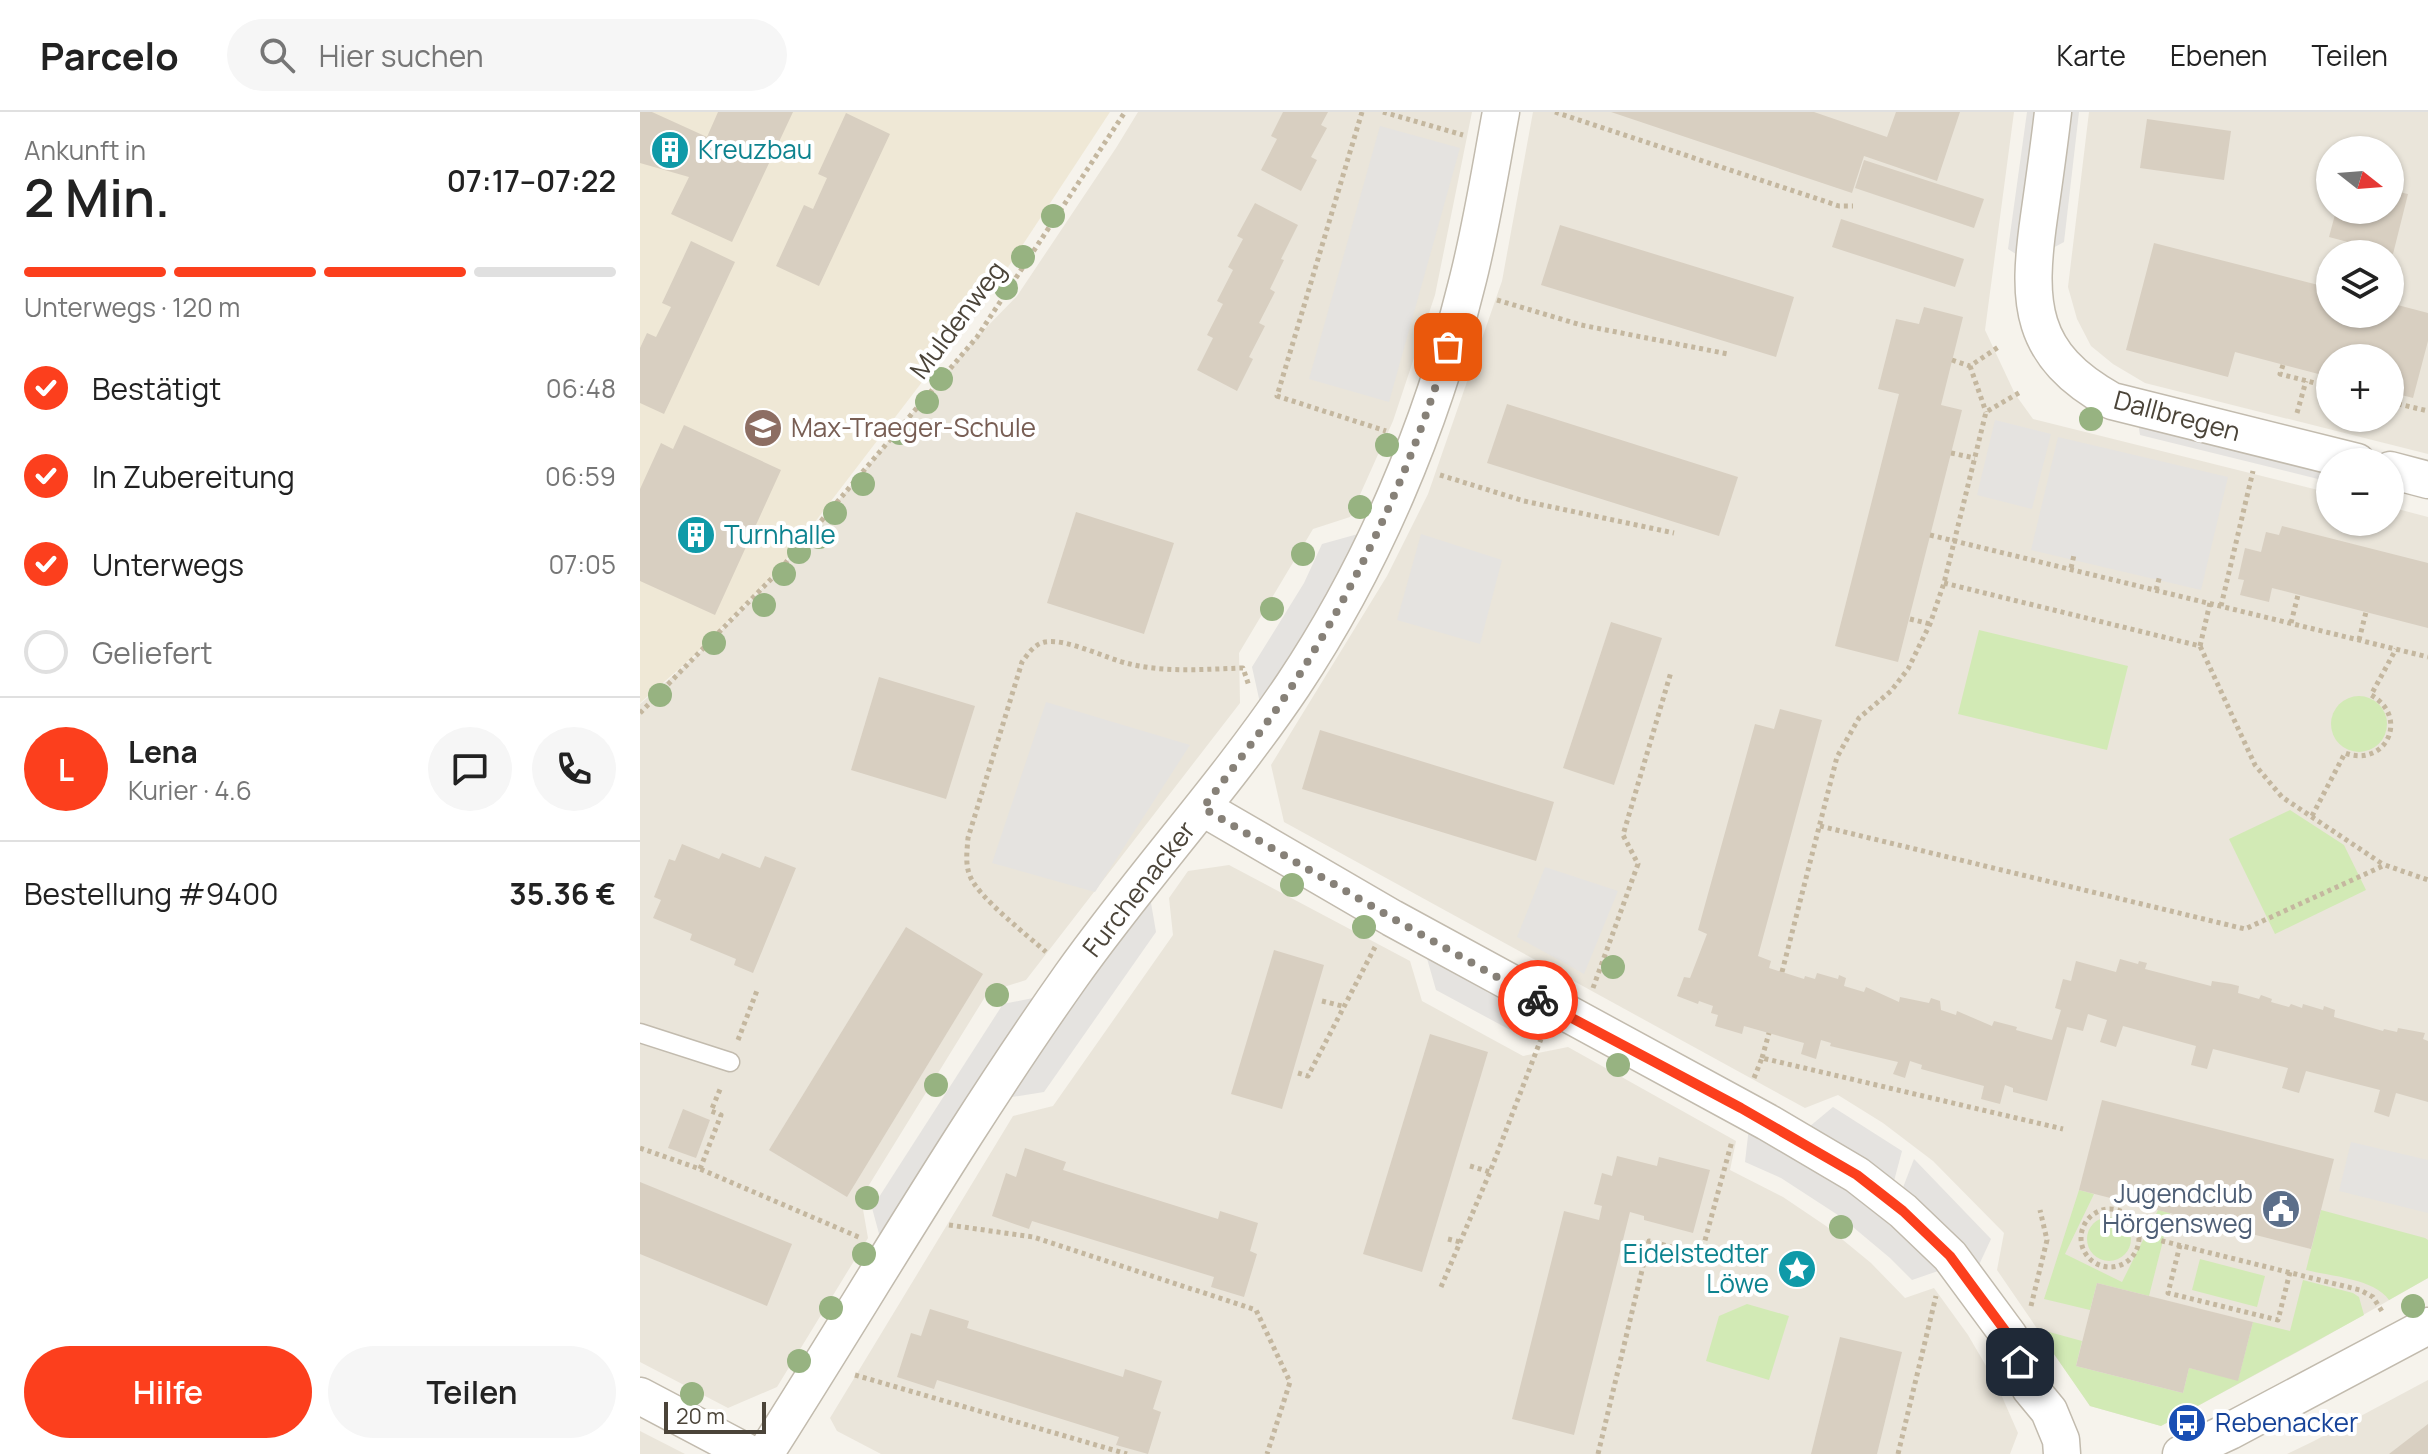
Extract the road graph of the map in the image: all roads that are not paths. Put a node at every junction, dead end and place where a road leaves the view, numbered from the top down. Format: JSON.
{"nodes":[{"id":1,"x":2053,"y":112,"type":"edge"},
{"id":2,"x":1498,"y":128,"type":"edge"},
{"id":3,"x":2316,"y":452,"type":"edge"},
{"id":4,"x":2404,"y":474,"type":"edge"},
{"id":5,"x":2428,"y":480,"type":"edge"},
{"id":6,"x":1203,"y":808,"type":"junction"},
{"id":7,"x":640,"y":1033,"type":"edge"},
{"id":8,"x":730,"y":1062,"type":"dead end"},
{"id":9,"x":2428,"y":1326,"type":"edge"},
{"id":10,"x":640,"y":1396,"type":"edge"},
{"id":11,"x":750,"y":1454,"type":"edge"},
{"id":12,"x":765,"y":1454,"type":"edge"},
{"id":13,"x":2062,"y":1454,"type":"edge"},
{"id":14,"x":2181,"y":1454,"type":"edge"}],
"edges":[{"from":1,"to":3,"type":"street","name":"Dallbregen"},
{"from":2,"to":6,"type":"street","name":"Furchenacker"},
{"from":4,"to":5,"type":"street"},
{"from":6,"to":12,"type":"street","name":"Furchenacker"},
{"from":6,"to":13,"type":"street"},
{"from":7,"to":8,"type":"lane"},
{"from":9,"to":14,"type":"street"},
{"from":10,"to":11,"type":"street"}]}
